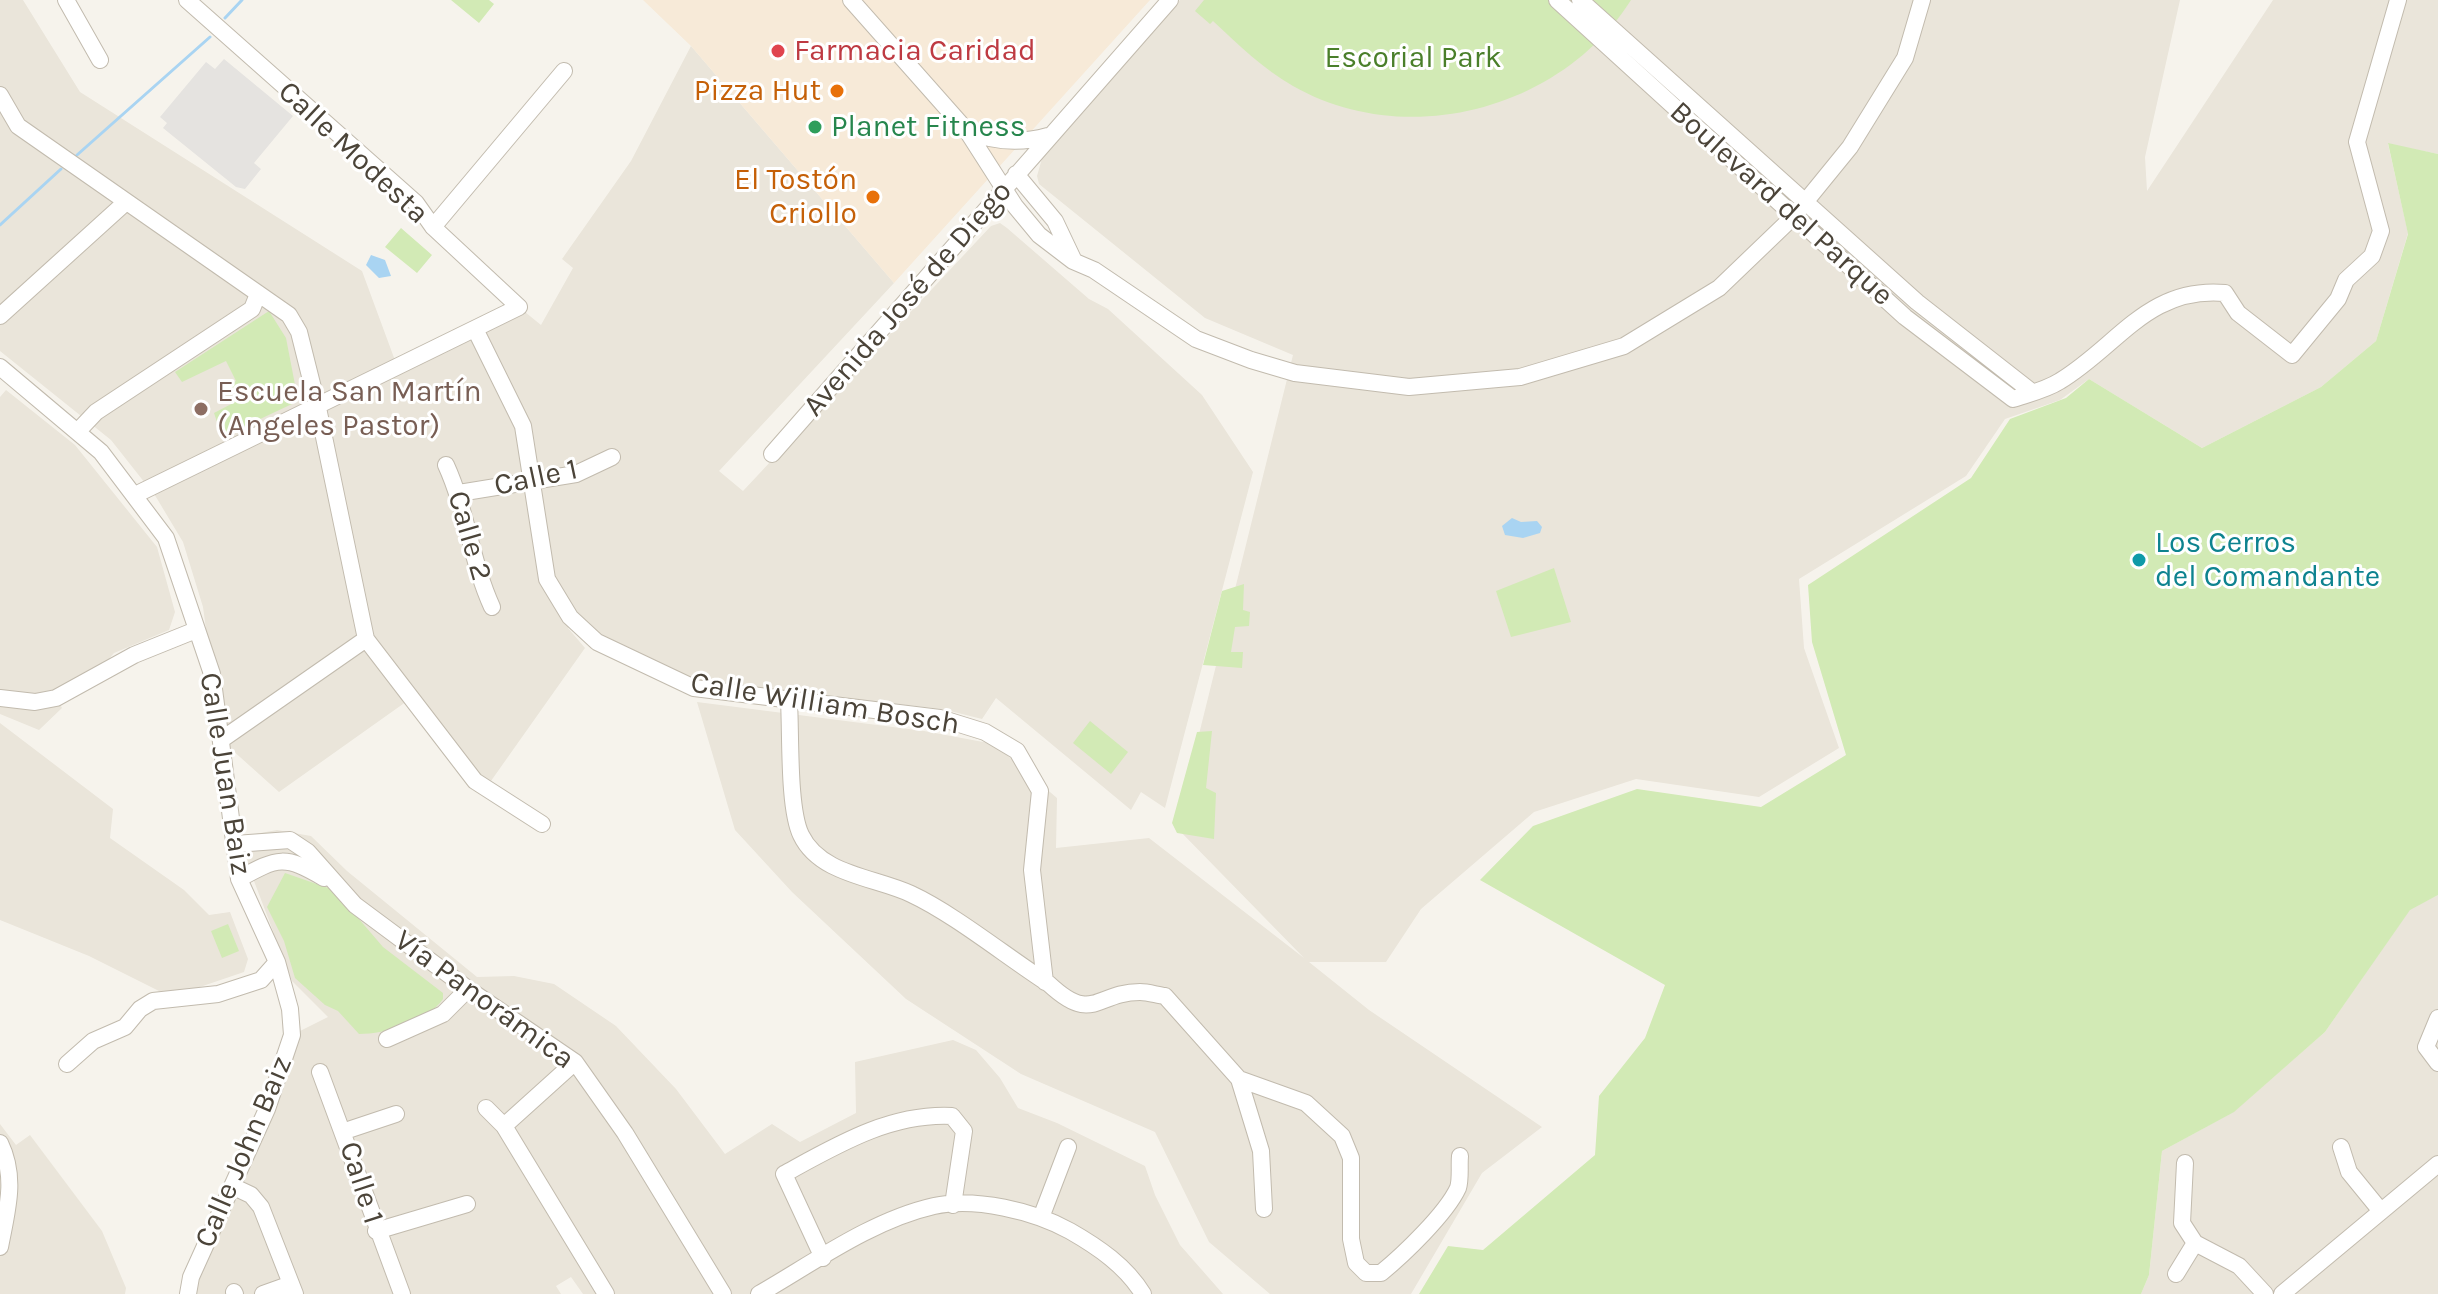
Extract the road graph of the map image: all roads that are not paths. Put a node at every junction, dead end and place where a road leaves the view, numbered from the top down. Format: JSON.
{"nodes":[{"id":1,"x":66,"y":0,"type":"edge"},
{"id":2,"x":187,"y":0,"type":"edge"},
{"id":3,"x":851,"y":0,"type":"edge"},
{"id":4,"x":1170,"y":0,"type":"edge"},
{"id":5,"x":1557,"y":0,"type":"edge"},
{"id":6,"x":1580,"y":0,"type":"edge"},
{"id":7,"x":1922,"y":0,"type":"edge"},
{"id":8,"x":2398,"y":0,"type":"edge"},
{"id":9,"x":100,"y":60,"type":"dead end"},
{"id":10,"x":564,"y":71,"type":"dead end"},
{"id":11,"x":0,"y":95,"type":"edge"},
{"id":12,"x":967,"y":131,"type":"junction"},
{"id":13,"x":1049,"y":135,"type":"junction"},
{"id":14,"x":1011,"y":181,"type":"junction"},
{"id":15,"x":126,"y":202,"type":"junction"},
{"id":16,"x":1805,"y":203,"type":"junction"},
{"id":17,"x":1793,"y":217,"type":"junction"},
{"id":18,"x":433,"y":227,"type":"junction"},
{"id":19,"x":258,"y":294,"type":"junction"},
{"id":20,"x":0,"y":316,"type":"edge"},
{"id":21,"x":476,"y":331,"type":"junction"},
{"id":22,"x":0,"y":367,"type":"edge"},
{"id":23,"x":2032,"y":392,"type":"junction"},
{"id":24,"x":318,"y":408,"type":"junction"},
{"id":25,"x":79,"y":430,"type":"junction"},
{"id":26,"x":772,"y":454,"type":"dead end"},
{"id":27,"x":612,"y":457,"type":"dead end"},
{"id":28,"x":446,"y":465,"type":"dead end"},
{"id":29,"x":533,"y":481,"type":"junction"},
{"id":30,"x":459,"y":493,"type":"junction"},
{"id":31,"x":135,"y":495,"type":"junction"},
{"id":32,"x":492,"y":607,"type":"dead end"},
{"id":33,"x":196,"y":630,"type":"junction"},
{"id":34,"x":366,"y":639,"type":"junction"},
{"id":35,"x":0,"y":698,"type":"edge"},
{"id":36,"x":789,"y":702,"type":"junction"},
{"id":37,"x":221,"y":740,"type":"junction"},
{"id":38,"x":542,"y":824,"type":"dead end"},
{"id":39,"x":283,"y":838,"type":"junction"},
{"id":40,"x":235,"y":844,"type":"junction"},
{"id":41,"x":274,"y":863,"type":"junction"},
{"id":42,"x":245,"y":876,"type":"junction"},
{"id":43,"x":332,"y":883,"type":"junction"},
{"id":44,"x":277,"y":962,"type":"junction"},
{"id":45,"x":1045,"y":982,"type":"junction"},
{"id":46,"x":468,"y":989,"type":"junction"},
{"id":47,"x":2438,"y":1018,"type":"edge"},
{"id":48,"x":387,"y":1039,"type":"dead end"},
{"id":49,"x":575,"y":1062,"type":"junction"},
{"id":50,"x":2438,"y":1063,"type":"edge"},
{"id":51,"x":67,"y":1064,"type":"dead end"},
{"id":52,"x":320,"y":1072,"type":"dead end"},
{"id":53,"x":1239,"y":1079,"type":"junction"},
{"id":54,"x":486,"y":1108,"type":"dead end"},
{"id":55,"x":396,"y":1114,"type":"dead end"},
{"id":56,"x":504,"y":1126,"type":"junction"},
{"id":57,"x":345,"y":1131,"type":"junction"},
{"id":58,"x":0,"y":1143,"type":"edge"},
{"id":59,"x":1068,"y":1147,"type":"dead end"},
{"id":60,"x":2341,"y":1147,"type":"dead end"},
{"id":61,"x":1460,"y":1156,"type":"dead end"},
{"id":62,"x":2185,"y":1163,"type":"dead end"},
{"id":63,"x":2438,"y":1164,"type":"edge"},
{"id":64,"x":234,"y":1187,"type":"junction"},
{"id":65,"x":467,"y":1204,"type":"dead end"},
{"id":66,"x":953,"y":1205,"type":"junction"},
{"id":67,"x":1264,"y":1209,"type":"dead end"},
{"id":68,"x":2380,"y":1210,"type":"junction"},
{"id":69,"x":1042,"y":1215,"type":"junction"},
{"id":70,"x":376,"y":1231,"type":"junction"},
{"id":71,"x":2195,"y":1243,"type":"junction"},
{"id":72,"x":0,"y":1247,"type":"edge"},
{"id":73,"x":823,"y":1258,"type":"junction"},
{"id":74,"x":2176,"y":1274,"type":"dead end"},
{"id":75,"x":293,"y":1289,"type":"edge"},
{"id":76,"x":188,"y":1294,"type":"edge"},
{"id":77,"x":263,"y":1294,"type":"edge"},
{"id":78,"x":402,"y":1294,"type":"edge"},
{"id":79,"x":606,"y":1294,"type":"edge"},
{"id":80,"x":723,"y":1294,"type":"edge"},
{"id":81,"x":759,"y":1294,"type":"edge"},
{"id":82,"x":1143,"y":1294,"type":"edge"},
{"id":83,"x":2265,"y":1294,"type":"edge"},
{"id":84,"x":2282,"y":1294,"type":"edge"}],
"edges":[{"from":1,"to":9,"type":"street"},
{"from":2,"to":18,"type":"street","name":"Calle Modesta"},
{"from":3,"to":12,"type":"street"},
{"from":4,"to":13,"type":"street","name":"Avenida José de Diego"},
{"from":5,"to":17,"type":"street","name":"Boulevard del Parque"},
{"from":6,"to":16,"type":"street","name":"Boulevard del Parque"},
{"from":7,"to":16,"type":"street"},
{"from":8,"to":23,"type":"street"},
{"from":10,"to":18,"type":"street"},
{"from":11,"to":15,"type":"street"},
{"from":12,"to":13,"type":"street"},
{"from":12,"to":14,"type":"street"},
{"from":13,"to":14,"type":"street","name":"Avenida José de Diego"},
{"from":14,"to":17,"type":"street"},
{"from":14,"to":26,"type":"street","name":"Avenida José de Diego"},
{"from":15,"to":19,"type":"street"},
{"from":15,"to":20,"type":"street"},
{"from":16,"to":17,"type":"street"},
{"from":16,"to":23,"type":"street","name":"Boulevard del Parque"},
{"from":17,"to":23,"type":"street","name":"Boulevard del Parque"},
{"from":18,"to":21,"type":"street","name":"Calle Modesta"},
{"from":19,"to":24,"type":"street"},
{"from":19,"to":25,"type":"street"},
{"from":21,"to":24,"type":"street"},
{"from":21,"to":29,"type":"street","name":"Calle William Bosch"},
{"from":22,"to":25,"type":"street","name":"Calle Juan Baiz"},
{"from":24,"to":31,"type":"street"},
{"from":24,"to":34,"type":"street"},
{"from":25,"to":31,"type":"street","name":"Calle Juan Baiz"},
{"from":27,"to":29,"type":"street","name":"Calle 1"},
{"from":28,"to":30,"type":"street","name":"Calle 2"},
{"from":29,"to":30,"type":"street","name":"Calle 1"},
{"from":29,"to":36,"type":"street","name":"Calle William Bosch"},
{"from":30,"to":32,"type":"street","name":"Calle 2"},
{"from":31,"to":33,"type":"street","name":"Calle Juan Baiz"},
{"from":33,"to":35,"type":"street"},
{"from":33,"to":37,"type":"street","name":"Calle Juan Baiz"},
{"from":34,"to":37,"type":"street"},
{"from":34,"to":38,"type":"street"},
{"from":36,"to":45,"type":"street"},
{"from":36,"to":45,"type":"street","name":"Calle William Bosch"},
{"from":37,"to":40,"type":"street","name":"Calle Juan Baiz"},
{"from":39,"to":40,"type":"street"},
{"from":39,"to":41,"type":"street"},
{"from":39,"to":43,"type":"street","name":"Vía Panorámica"},
{"from":40,"to":42,"type":"street","name":"Calle Juan Baiz"},
{"from":41,"to":42,"type":"street"},
{"from":41,"to":43,"type":"street","name":"Vía Panorámica"},
{"from":42,"to":43,"type":"street","name":"Vía Panorámica"},
{"from":42,"to":44,"type":"street","name":"Calle Juan Baiz"},
{"from":43,"to":46,"type":"street","name":"Vía Panorámica"},
{"from":44,"to":51,"type":"street"},
{"from":44,"to":64,"type":"street","name":"Calle John Baiz"},
{"from":45,"to":53,"type":"street"},
{"from":46,"to":48,"type":"street"},
{"from":46,"to":49,"type":"street","name":"Vía Panorámica"},
{"from":47,"to":50,"type":"street"},
{"from":49,"to":56,"type":"street"},
{"from":49,"to":80,"type":"street","name":"Vía Panorámica"},
{"from":52,"to":57,"type":"street","name":"Calle 1"},
{"from":53,"to":61,"type":"street"},
{"from":53,"to":67,"type":"street"},
{"from":54,"to":56,"type":"street"},
{"from":55,"to":57,"type":"street"},
{"from":56,"to":79,"type":"street"},
{"from":57,"to":70,"type":"street","name":"Calle 1"},
{"from":58,"to":72,"type":"street"},
{"from":59,"to":69,"type":"street"},
{"from":60,"to":68,"type":"street"},
{"from":62,"to":71,"type":"street"},
{"from":63,"to":68,"type":"street"},
{"from":64,"to":75,"type":"street"},
{"from":64,"to":76,"type":"street","name":"Calle John Baiz"},
{"from":65,"to":70,"type":"street"},
{"from":66,"to":69,"type":"street"},
{"from":66,"to":73,"type":"street"},
{"from":66,"to":73,"type":"street"},
{"from":68,"to":84,"type":"street"},
{"from":69,"to":82,"type":"street"},
{"from":70,"to":78,"type":"street","name":"Calle 1"},
{"from":71,"to":74,"type":"street"},
{"from":71,"to":83,"type":"street"},
{"from":73,"to":81,"type":"street"},
{"from":75,"to":77,"type":"street"}]}
